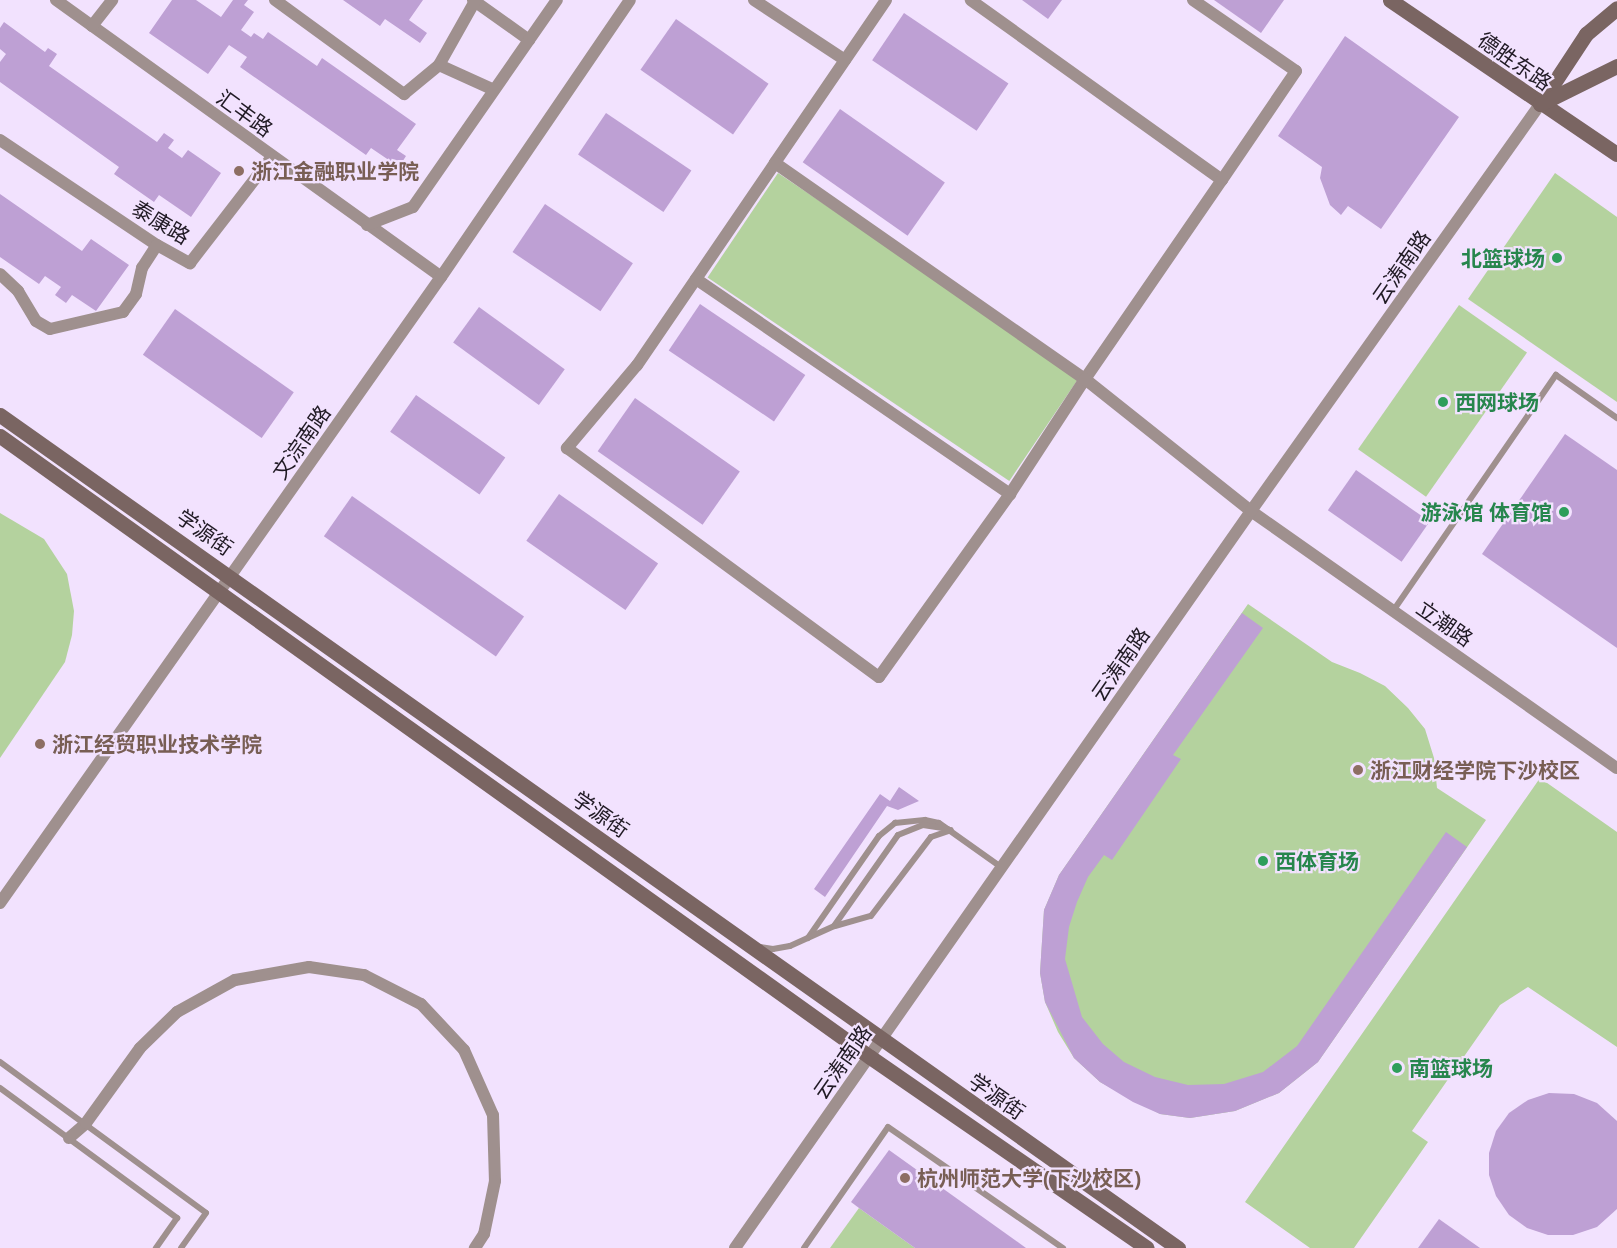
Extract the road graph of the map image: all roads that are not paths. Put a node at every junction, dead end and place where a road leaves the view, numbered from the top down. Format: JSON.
{"nodes":[{"id":1,"x":56,"y":0,"type":"edge"},
{"id":2,"x":112,"y":0,"type":"edge"},
{"id":3,"x":275,"y":0,"type":"edge"},
{"id":4,"x":557,"y":0,"type":"edge"},
{"id":5,"x":630,"y":0,"type":"edge"},
{"id":6,"x":754,"y":0,"type":"edge"},
{"id":7,"x":886,"y":0,"type":"edge"},
{"id":8,"x":970,"y":0,"type":"edge"},
{"id":9,"x":1193,"y":0,"type":"edge"},
{"id":10,"x":1390,"y":0,"type":"edge"},
{"id":11,"x":474,"y":1,"type":"edge"},
{"id":12,"x":1617,"y":8,"type":"edge"},
{"id":13,"x":92,"y":26,"type":"junction"},
{"id":14,"x":529,"y":40,"type":"junction"},
{"id":15,"x":845,"y":60,"type":"junction"},
{"id":16,"x":439,"y":65,"type":"junction"},
{"id":17,"x":1617,"y":66,"type":"edge"},
{"id":18,"x":494,"y":90,"type":"junction"},
{"id":19,"x":1540,"y":104,"type":"junction"},
{"id":20,"x":0,"y":140,"type":"edge"},
{"id":21,"x":1617,"y":154,"type":"edge"},
{"id":22,"x":272,"y":156,"type":"junction"},
{"id":23,"x":775,"y":163,"type":"junction"},
{"id":24,"x":1222,"y":180,"type":"junction"},
{"id":25,"x":368,"y":225,"type":"junction"},
{"id":26,"x":157,"y":245,"type":"junction"},
{"id":27,"x":0,"y":274,"type":"edge"},
{"id":28,"x":441,"y":277,"type":"junction"},
{"id":29,"x":696,"y":279,"type":"junction"},
{"id":30,"x":1085,"y":379,"type":"junction"},
{"id":31,"x":0,"y":415,"type":"edge"},
{"id":32,"x":1617,"y":418,"type":"edge"},
{"id":33,"x":0,"y":436,"type":"edge"},
{"id":34,"x":1010,"y":494,"type":"junction"},
{"id":35,"x":1251,"y":511,"type":"junction"},
{"id":36,"x":231,"y":576,"type":"junction"},
{"id":37,"x":219,"y":593,"type":"junction"},
{"id":38,"x":1393,"y":611,"type":"junction"},
{"id":39,"x":1617,"y":768,"type":"edge"},
{"id":40,"x":951,"y":830,"type":"junction"},
{"id":41,"x":1002,"y":868,"type":"junction"},
{"id":42,"x":0,"y":903,"type":"edge"},
{"id":43,"x":834,"y":926,"type":"junction"},
{"id":44,"x":808,"y":938,"type":"junction"},
{"id":45,"x":748,"y":945,"type":"junction"},
{"id":46,"x":882,"y":1040,"type":"junction"},
{"id":47,"x":870,"y":1057,"type":"junction"},
{"id":48,"x":0,"y":1062,"type":"edge"},
{"id":49,"x":0,"y":1088,"type":"edge"},
{"id":50,"x":86,"y":1123,"type":"junction"},
{"id":51,"x":69,"y":1138,"type":"junction"},
{"id":52,"x":156,"y":1248,"type":"edge"},
{"id":53,"x":181,"y":1248,"type":"edge"},
{"id":54,"x":475,"y":1248,"type":"edge"},
{"id":55,"x":735,"y":1248,"type":"edge"},
{"id":56,"x":804,"y":1248,"type":"edge"},
{"id":57,"x":1063,"y":1248,"type":"edge"},
{"id":58,"x":1147,"y":1248,"type":"edge"},
{"id":59,"x":1178,"y":1248,"type":"edge"}],
"edges":[{"from":1,"to":13,"type":"street","name":"汇丰路"},
{"from":2,"to":13,"type":"street"},
{"from":3,"to":16,"type":"street"},
{"from":4,"to":14,"type":"street"},
{"from":5,"to":28,"type":"street","name":"文淙南路"},
{"from":6,"to":15,"type":"street"},
{"from":7,"to":15,"type":"street"},
{"from":8,"to":24,"type":"street"},
{"from":9,"to":24,"type":"street"},
{"from":10,"to":19,"type":"main road","name":"德胜东路"},
{"from":11,"to":14,"type":"street"},
{"from":11,"to":16,"type":"street"},
{"from":12,"to":19,"type":"main road"},
{"from":13,"to":22,"type":"street","name":"汇丰路"},
{"from":14,"to":18,"type":"street"},
{"from":15,"to":23,"type":"street"},
{"from":16,"to":18,"type":"street"},
{"from":17,"to":19,"type":"main road"},
{"from":18,"to":25,"type":"street"},
{"from":19,"to":21,"type":"main road","name":"德胜东路"},
{"from":19,"to":35,"type":"street","name":"云涛南路"},
{"from":20,"to":26,"type":"street","name":"泰康路"},
{"from":22,"to":25,"type":"street","name":"汇丰路"},
{"from":22,"to":26,"type":"street","name":"泰康路"},
{"from":23,"to":29,"type":"street"},
{"from":23,"to":30,"type":"street","name":"立潮路"},
{"from":24,"to":30,"type":"street"},
{"from":25,"to":28,"type":"street","name":"汇丰路"},
{"from":26,"to":27,"type":"street"},
{"from":28,"to":36,"type":"street","name":"文淙南路"},
{"from":29,"to":34,"type":"street"},
{"from":29,"to":34,"type":"street"},
{"from":30,"to":34,"type":"street"},
{"from":30,"to":35,"type":"street","name":"立潮路"},
{"from":31,"to":36,"type":"main road","name":"学源街"},
{"from":32,"to":38,"type":"lane"},
{"from":33,"to":37,"type":"main road"},
{"from":35,"to":38,"type":"street","name":"立潮路"},
{"from":35,"to":41,"type":"street","name":"云涛南路"},
{"from":36,"to":37,"type":"street","name":"文淙南路"},
{"from":36,"to":45,"type":"main road","name":"学源街"},
{"from":37,"to":42,"type":"street","name":"文淙南路"},
{"from":37,"to":47,"type":"main road"},
{"from":38,"to":39,"type":"street","name":"立潮路"},
{"from":40,"to":41,"type":"lane"},
{"from":40,"to":43,"type":"lane"},
{"from":40,"to":43,"type":"lane"},
{"from":40,"to":44,"type":"lane"},
{"from":41,"to":46,"type":"street","name":"云涛南路"},
{"from":43,"to":44,"type":"lane"},
{"from":44,"to":45,"type":"lane"},
{"from":45,"to":46,"type":"main road","name":"学源街"},
{"from":46,"to":47,"type":"street","name":"云涛南路"},
{"from":46,"to":59,"type":"main road","name":"学源街"},
{"from":47,"to":55,"type":"street","name":"云涛南路"},
{"from":47,"to":58,"type":"main road"},
{"from":48,"to":50,"type":"lane"},
{"from":49,"to":51,"type":"lane"},
{"from":50,"to":51,"type":"street"},
{"from":50,"to":53,"type":"lane"},
{"from":50,"to":54,"type":"street"},
{"from":51,"to":52,"type":"lane"},
{"from":56,"to":57,"type":"lane"}]}
